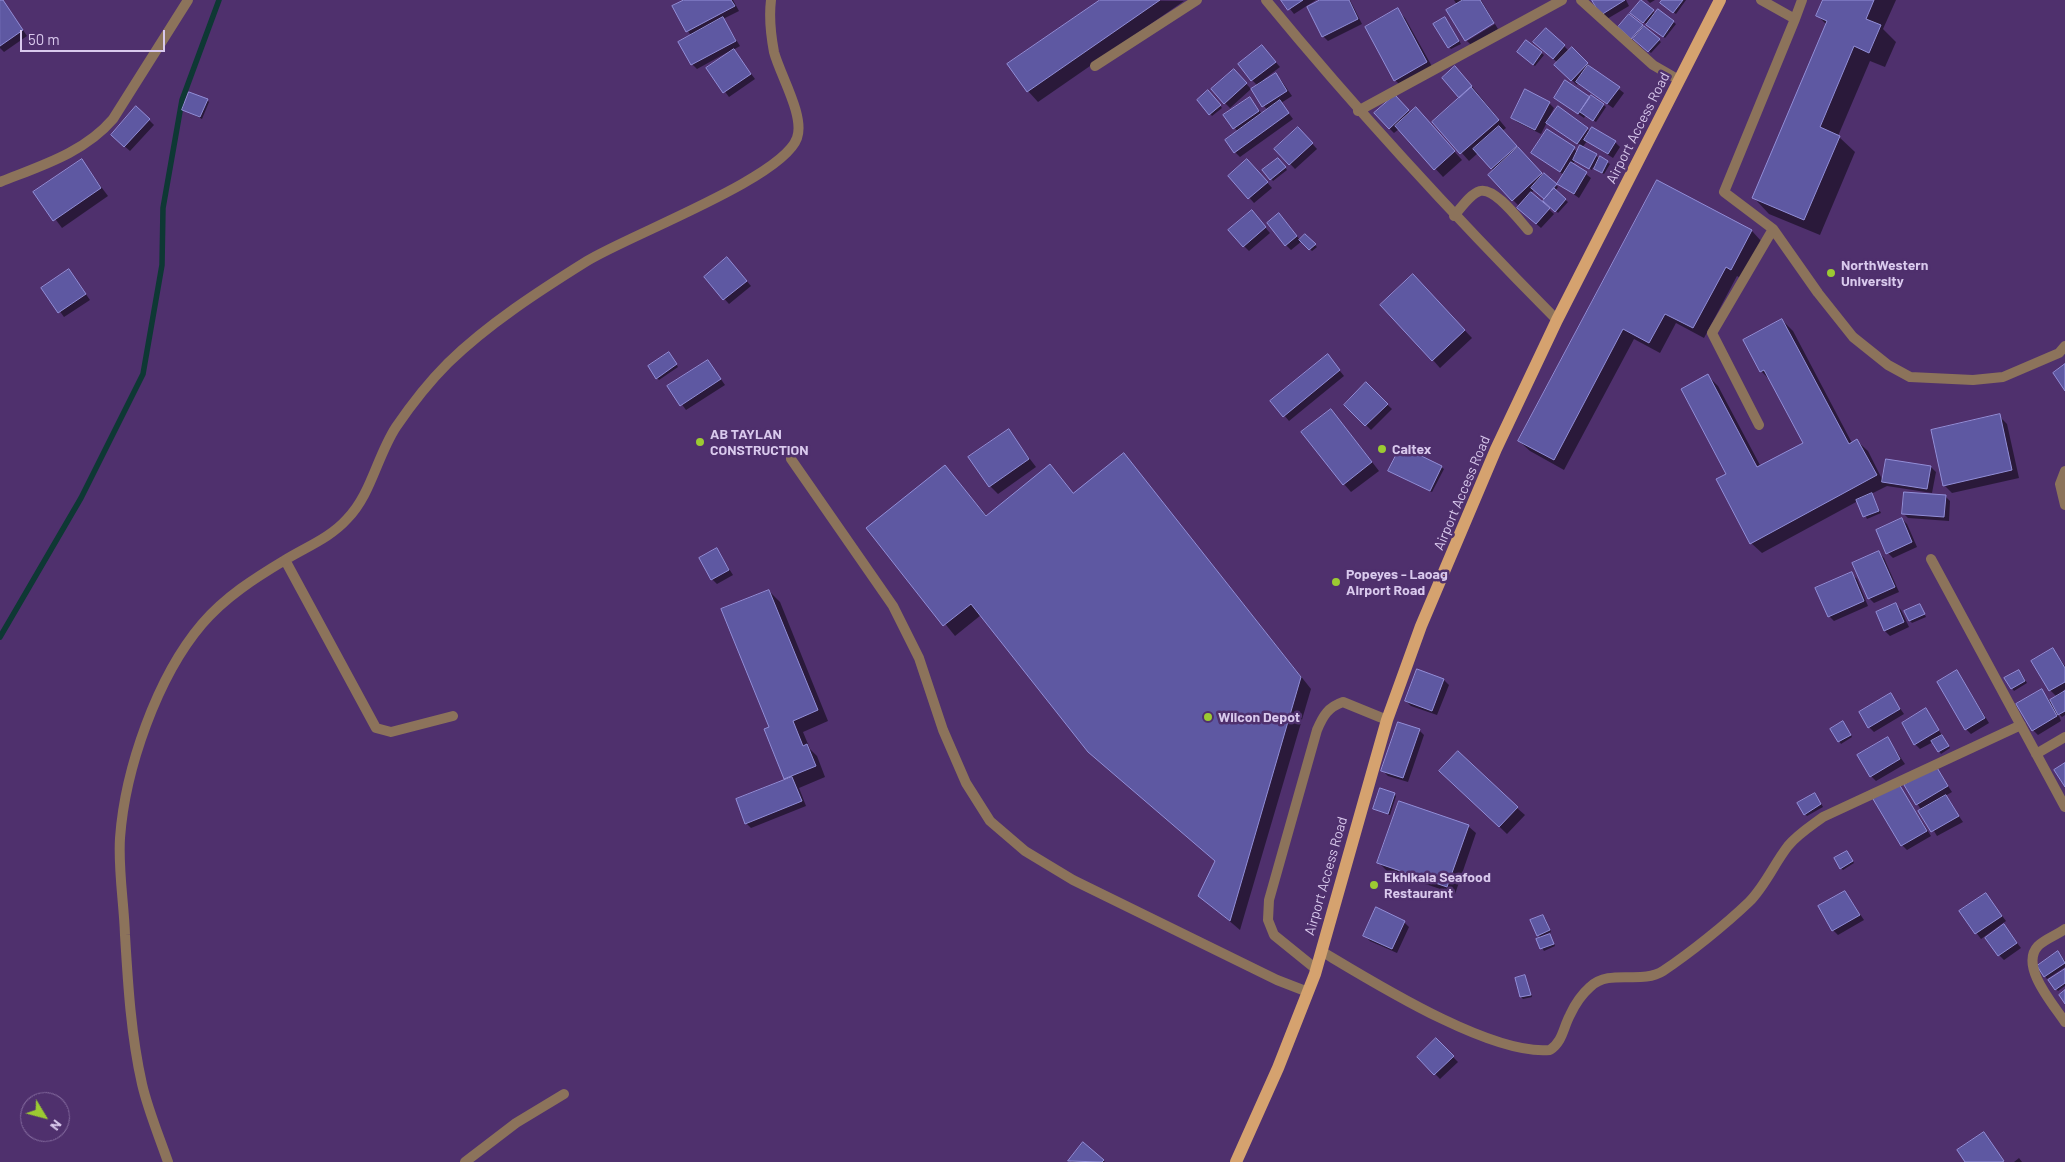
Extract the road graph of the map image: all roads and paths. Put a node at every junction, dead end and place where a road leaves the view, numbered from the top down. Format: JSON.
{"nodes":[{"id":1,"x":188,"y":0,"type":"edge"},
{"id":2,"x":771,"y":0,"type":"edge"},
{"id":3,"x":1197,"y":0,"type":"edge"},
{"id":4,"x":1266,"y":0,"type":"edge"},
{"id":5,"x":1562,"y":0,"type":"edge"},
{"id":6,"x":1582,"y":0,"type":"edge"},
{"id":7,"x":1720,"y":0,"type":"edge"},
{"id":8,"x":1761,"y":0,"type":"edge"},
{"id":9,"x":1802,"y":0,"type":"edge"},
{"id":10,"x":1795,"y":19,"type":"junction"},
{"id":11,"x":1095,"y":66,"type":"dead end"},
{"id":12,"x":1679,"y":80,"type":"junction"},
{"id":13,"x":1358,"y":111,"type":"junction"},
{"id":14,"x":0,"y":182,"type":"edge"},
{"id":15,"x":1454,"y":216,"type":"junction"},
{"id":16,"x":1773,"y":229,"type":"junction"},
{"id":17,"x":1528,"y":230,"type":"dead end"},
{"id":18,"x":1557,"y":320,"type":"junction"},
{"id":19,"x":2065,"y":346,"type":"edge"},
{"id":20,"x":1759,"y":425,"type":"dead end"},
{"id":21,"x":791,"y":459,"type":"dead end"},
{"id":22,"x":2065,"y":471,"type":"edge"},
{"id":23,"x":2065,"y":505,"type":"edge"},
{"id":24,"x":1931,"y":559,"type":"dead end"},
{"id":25,"x":285,"y":560,"type":"junction"},
{"id":26,"x":453,"y":716,"type":"dead end"},
{"id":27,"x":1387,"y":720,"type":"junction"},
{"id":28,"x":2021,"y":725,"type":"junction"},
{"id":29,"x":2065,"y":737,"type":"edge"},
{"id":30,"x":2036,"y":754,"type":"junction"},
{"id":31,"x":2065,"y":807,"type":"edge"},
{"id":32,"x":2065,"y":930,"type":"edge"},
{"id":33,"x":1320,"y":951,"type":"junction"},
{"id":34,"x":1316,"y":969,"type":"junction"},
{"id":35,"x":1308,"y":992,"type":"junction"},
{"id":36,"x":2065,"y":1022,"type":"edge"},
{"id":37,"x":564,"y":1094,"type":"dead end"},
{"id":38,"x":168,"y":1162,"type":"edge"},
{"id":39,"x":467,"y":1162,"type":"edge"},
{"id":40,"x":1236,"y":1162,"type":"edge"}],
"edges":[{"from":1,"to":14,"type":"street"},
{"from":2,"to":25,"type":"street"},
{"from":3,"to":11,"type":"street"},
{"from":4,"to":13,"type":"street"},
{"from":5,"to":13,"type":"street"},
{"from":6,"to":12,"type":"street"},
{"from":7,"to":12,"type":"main road","name":"Airport Access Road"},
{"from":8,"to":10,"type":"street"},
{"from":9,"to":10,"type":"street"},
{"from":10,"to":16,"type":"street"},
{"from":12,"to":18,"type":"main road","name":"Airport Access Road"},
{"from":13,"to":15,"type":"street"},
{"from":15,"to":17,"type":"street"},
{"from":15,"to":18,"type":"street"},
{"from":16,"to":19,"type":"street"},
{"from":16,"to":20,"type":"street"},
{"from":18,"to":27,"type":"main road","name":"Airport Access Road"},
{"from":21,"to":35,"type":"street"},
{"from":22,"to":23,"type":"street"},
{"from":24,"to":28,"type":"street"},
{"from":25,"to":26,"type":"street"},
{"from":25,"to":38,"type":"street"},
{"from":27,"to":33,"type":"main road","name":"Airport Access Road"},
{"from":27,"to":34,"type":"street"},
{"from":28,"to":30,"type":"street"},
{"from":28,"to":33,"type":"street"},
{"from":29,"to":30,"type":"street"},
{"from":30,"to":31,"type":"street"},
{"from":32,"to":36,"type":"street"},
{"from":33,"to":34,"type":"main road","name":"Airport Access Road"},
{"from":34,"to":35,"type":"main road","name":"Airport Access Road"},
{"from":35,"to":40,"type":"main road","name":"Airport Access Road"},
{"from":37,"to":39,"type":"street"}]}
